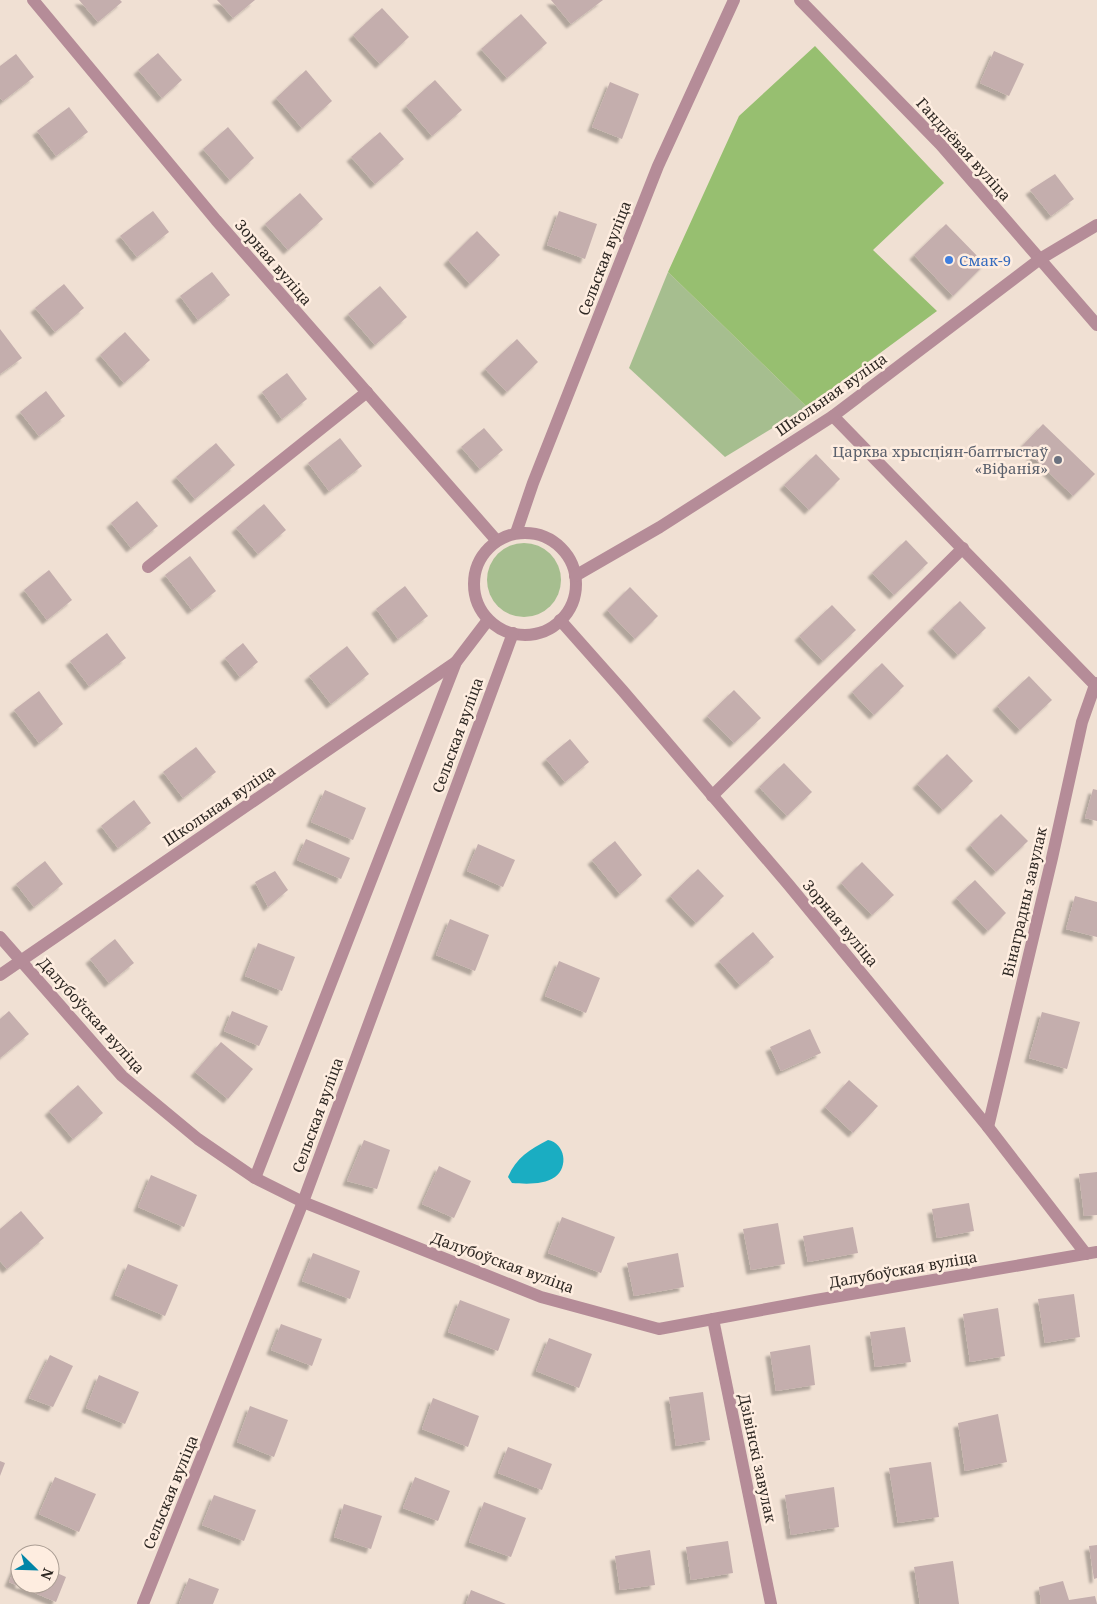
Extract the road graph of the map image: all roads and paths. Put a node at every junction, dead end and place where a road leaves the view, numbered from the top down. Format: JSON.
{"nodes":[{"id":1,"x":33,"y":0,"type":"edge"},
{"id":2,"x":734,"y":0,"type":"edge"},
{"id":3,"x":800,"y":0,"type":"edge"},
{"id":4,"x":1097,"y":225,"type":"edge"},
{"id":5,"x":1040,"y":260,"type":"junction"},
{"id":6,"x":1097,"y":325,"type":"edge"},
{"id":7,"x":367,"y":392,"type":"junction"},
{"id":8,"x":833,"y":416,"type":"junction"},
{"id":9,"x":516,"y":533,"type":"junction"},
{"id":10,"x":497,"y":541,"type":"junction"},
{"id":11,"x":963,"y":548,"type":"junction"},
{"id":12,"x":148,"y":567,"type":"dead end"},
{"id":13,"x":575,"y":576,"type":"junction"},
{"id":14,"x":488,"y":620,"type":"junction"},
{"id":15,"x":560,"y":620,"type":"junction"},
{"id":16,"x":513,"y":633,"type":"junction"},
{"id":17,"x":456,"y":662,"type":"junction"},
{"id":18,"x":1096,"y":684,"type":"edge"},
{"id":19,"x":712,"y":796,"type":"junction"},
{"id":20,"x":0,"y":937,"type":"edge"},
{"id":21,"x":21,"y":961,"type":"junction"},
{"id":22,"x":0,"y":975,"type":"edge"},
{"id":23,"x":988,"y":1127,"type":"junction"},
{"id":24,"x":255,"y":1178,"type":"junction"},
{"id":25,"x":303,"y":1202,"type":"junction"},
{"id":26,"x":1092,"y":1253,"type":"edge"},
{"id":27,"x":713,"y":1319,"type":"junction"},
{"id":28,"x":143,"y":1604,"type":"edge"},
{"id":29,"x":771,"y":1604,"type":"edge"}],
"edges":[{"from":1,"to":7,"type":"street","name":"Зорная вуліца"},
{"from":2,"to":9,"type":"street","name":"Сельская вуліца"},
{"from":3,"to":5,"type":"street","name":"Гандлёвая вуліца"},
{"from":4,"to":5,"type":"street","name":"Школьная вуліца"},
{"from":5,"to":6,"type":"street","name":"Гандлёвая вуліца"},
{"from":5,"to":8,"type":"street","name":"Школьная вуліца"},
{"from":7,"to":10,"type":"street","name":"Зорная вуліца"},
{"from":7,"to":12,"type":"street"},
{"from":8,"to":11,"type":"street","name":"Вінаградны завулак"},
{"from":8,"to":13,"type":"street","name":"Школьная вуліца"},
{"from":9,"to":10,"type":"street"},
{"from":9,"to":13,"type":"street"},
{"from":10,"to":14,"type":"street"},
{"from":11,"to":18,"type":"street","name":"Вінаградны завулак"},
{"from":11,"to":19,"type":"street"},
{"from":13,"to":15,"type":"street"},
{"from":14,"to":16,"type":"street"},
{"from":14,"to":17,"type":"street","name":"Сельская вуліца"},
{"from":15,"to":16,"type":"street"},
{"from":15,"to":19,"type":"street","name":"Зорная вуліца"},
{"from":16,"to":25,"type":"street","name":"Сельская вуліца"},
{"from":17,"to":21,"type":"street","name":"Школьная вуліца"},
{"from":17,"to":24,"type":"street","name":"Сельская вуліца"},
{"from":18,"to":23,"type":"street","name":"Вінаградны завулак"},
{"from":19,"to":23,"type":"street","name":"Зорная вуліца"},
{"from":20,"to":21,"type":"street","name":"Далубоўская вуліца"},
{"from":21,"to":22,"type":"street","name":"Школьная вуліца"},
{"from":21,"to":24,"type":"street","name":"Далубоўская вуліца"},
{"from":23,"to":26,"type":"street","name":"Зорная вуліца"},
{"from":24,"to":25,"type":"street","name":"Далубоўская вуліца"},
{"from":25,"to":27,"type":"street","name":"Далубоўская вуліца"},
{"from":25,"to":28,"type":"street","name":"Сельская вуліца"},
{"from":26,"to":27,"type":"street","name":"Далубоўская вуліца"},
{"from":27,"to":29,"type":"street","name":"Дзівінскі завулак"}]}
